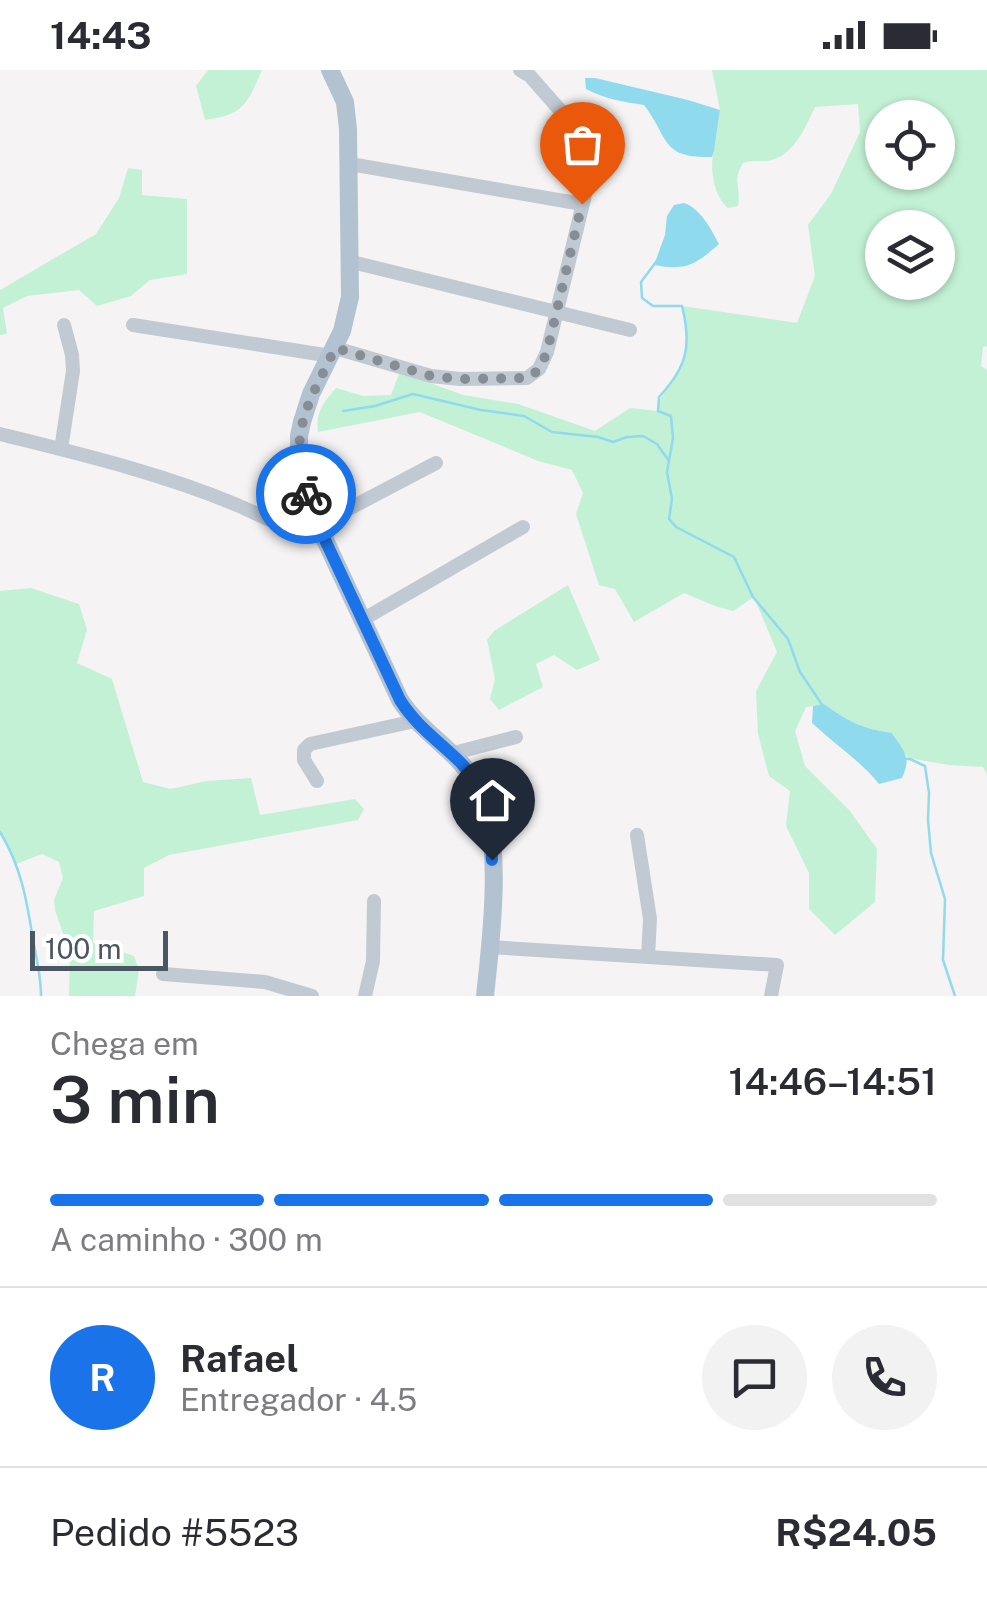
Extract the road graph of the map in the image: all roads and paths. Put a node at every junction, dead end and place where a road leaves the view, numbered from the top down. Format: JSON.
{"nodes":[{"id":1,"x":330,"y":70,"type":"edge"},
{"id":2,"x":520,"y":70,"type":"edge"},
{"id":3,"x":350,"y":164,"type":"junction"},
{"id":4,"x":582,"y":204,"type":"junction"},
{"id":5,"x":352,"y":262,"type":"junction"},
{"id":6,"x":556,"y":312,"type":"junction"},
{"id":7,"x":64,"y":325,"type":"dead end"},
{"id":8,"x":133,"y":325,"type":"dead end"},
{"id":9,"x":630,"y":330,"type":"dead end"},
{"id":10,"x":333,"y":352,"type":"junction"},
{"id":11,"x":0,"y":434,"type":"edge"},
{"id":12,"x":61,"y":449,"type":"junction"},
{"id":13,"x":436,"y":462,"type":"dead end"},
{"id":14,"x":318,"y":525,"type":"junction"},
{"id":15,"x":523,"y":526,"type":"dead end"},
{"id":16,"x":362,"y":620,"type":"junction"},
{"id":17,"x":415,"y":721,"type":"junction"},
{"id":18,"x":516,"y":737,"type":"dead end"},
{"id":19,"x":450,"y":754,"type":"junction"},
{"id":20,"x":317,"y":782,"type":"dead end"},
{"id":21,"x":637,"y":834,"type":"dead end"},
{"id":22,"x":374,"y":901,"type":"dead end"},
{"id":23,"x":489,"y":947,"type":"junction"},
{"id":24,"x":648,"y":957,"type":"junction"},
{"id":25,"x":163,"y":974,"type":"dead end"},
{"id":26,"x":312,"y":996,"type":"edge"},
{"id":27,"x":365,"y":996,"type":"edge"},
{"id":28,"x":485,"y":996,"type":"edge"},
{"id":29,"x":771,"y":996,"type":"edge"}],
"edges":[{"from":1,"to":3,"type":"main road"},
{"from":2,"to":4,"type":"street"},
{"from":3,"to":4,"type":"street"},
{"from":3,"to":5,"type":"main road"},
{"from":4,"to":6,"type":"street"},
{"from":5,"to":6,"type":"street"},
{"from":5,"to":10,"type":"main road"},
{"from":6,"to":9,"type":"street"},
{"from":6,"to":10,"type":"street"},
{"from":7,"to":12,"type":"street"},
{"from":8,"to":10,"type":"street"},
{"from":10,"to":14,"type":"main road"},
{"from":11,"to":12,"type":"street"},
{"from":12,"to":14,"type":"street"},
{"from":13,"to":14,"type":"street"},
{"from":14,"to":16,"type":"main road"},
{"from":15,"to":16,"type":"street"},
{"from":16,"to":17,"type":"main road"},
{"from":17,"to":19,"type":"main road"},
{"from":17,"to":20,"type":"street"},
{"from":18,"to":19,"type":"street"},
{"from":19,"to":23,"type":"main road"},
{"from":21,"to":24,"type":"street"},
{"from":22,"to":27,"type":"street"},
{"from":23,"to":24,"type":"street"},
{"from":23,"to":28,"type":"main road"},
{"from":24,"to":29,"type":"street"},
{"from":25,"to":26,"type":"street"}]}
